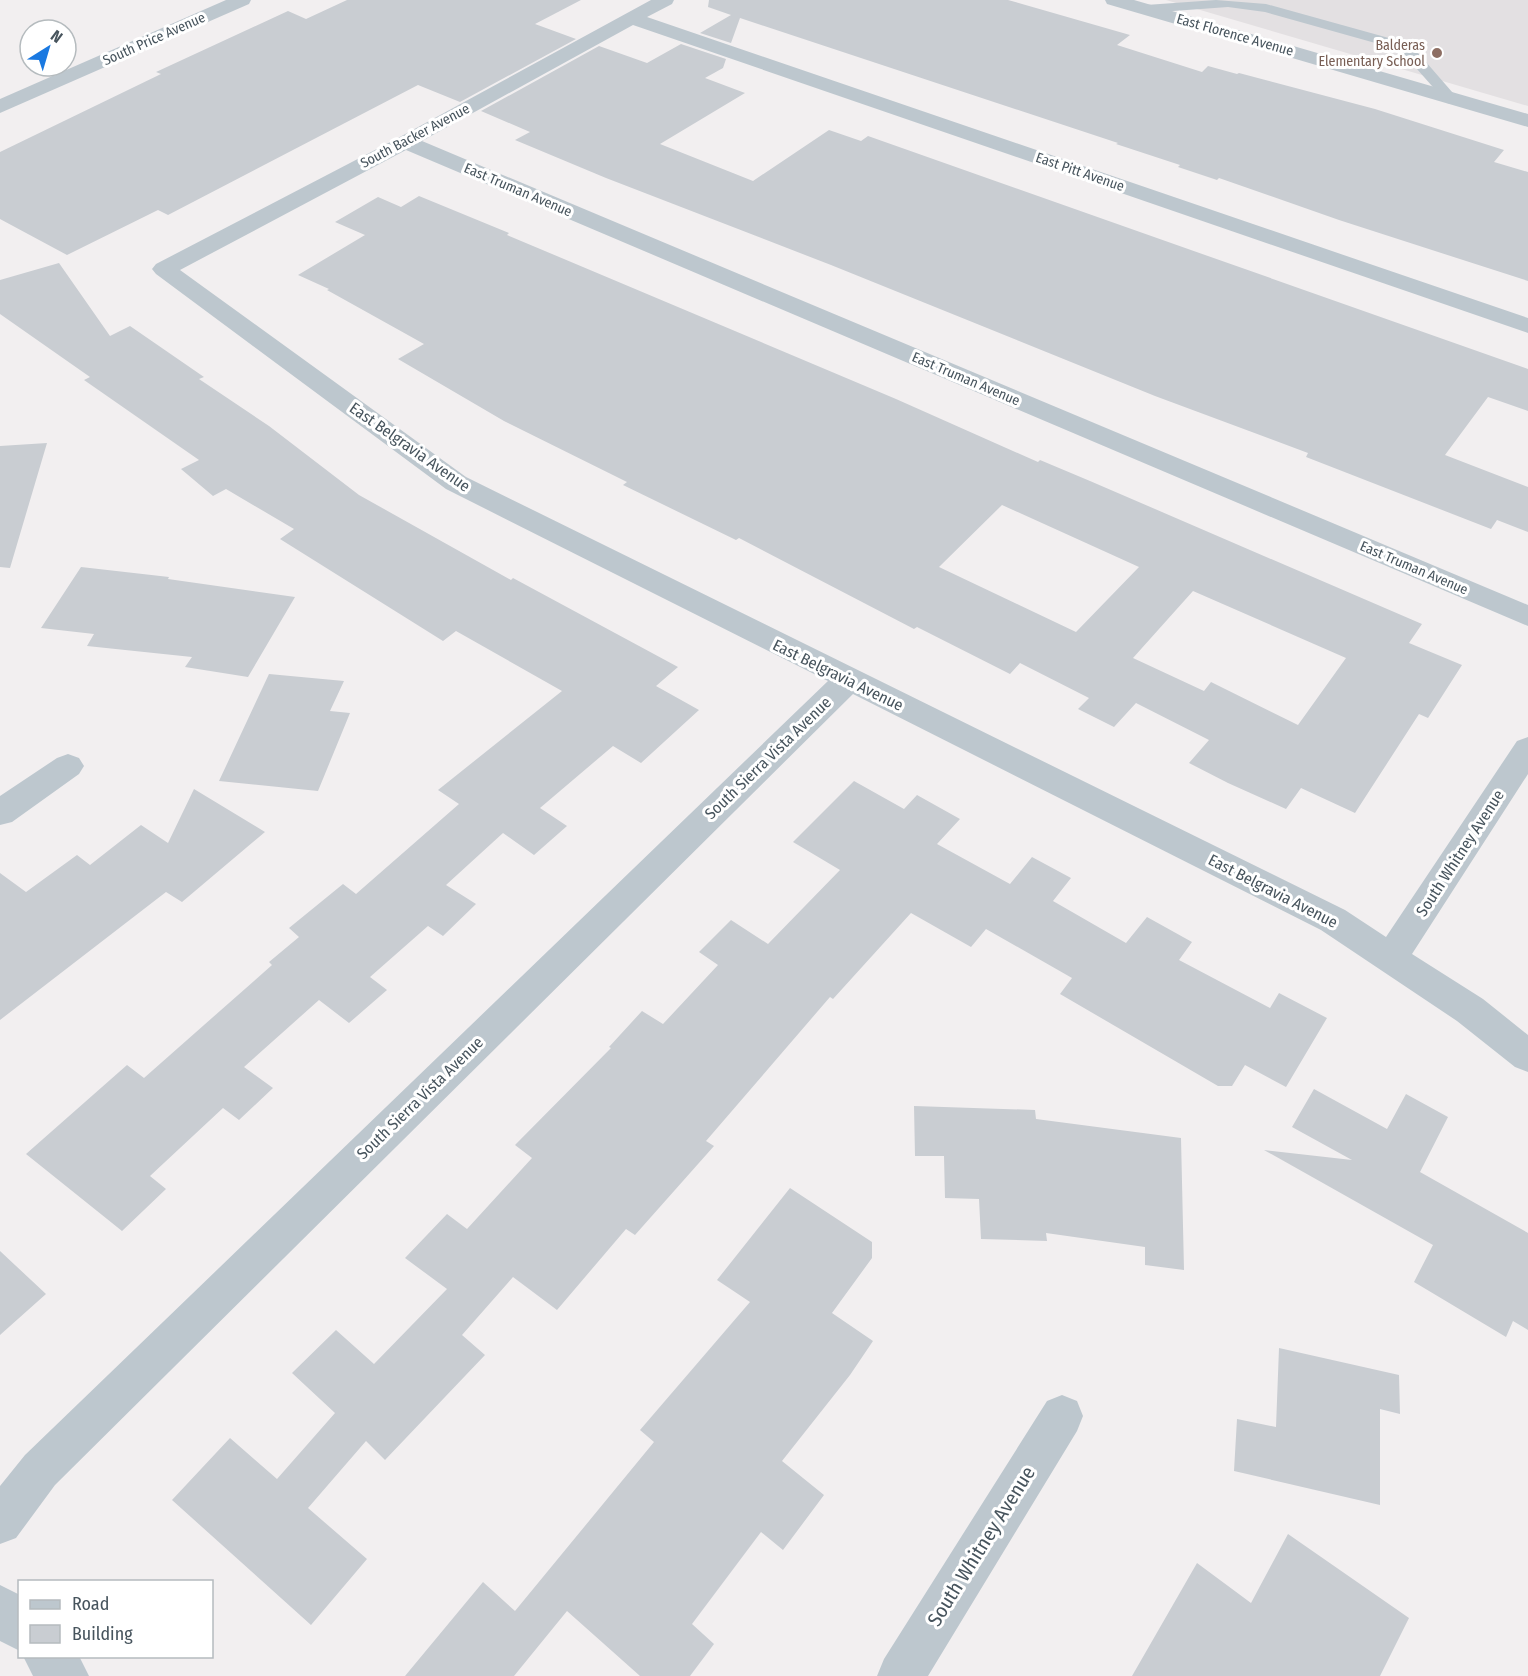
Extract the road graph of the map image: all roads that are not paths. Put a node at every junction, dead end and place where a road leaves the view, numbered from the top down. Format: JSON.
{"nodes":[{"id":1,"x":242,"y":0,"type":"edge"},
{"id":2,"x":665,"y":0,"type":"edge"},
{"id":3,"x":1114,"y":0,"type":"edge"},
{"id":4,"x":1146,"y":9,"type":"junction"},
{"id":5,"x":631,"y":18,"type":"junction"},
{"id":6,"x":1452,"y":100,"type":"junction"},
{"id":7,"x":0,"y":107,"type":"edge"},
{"id":8,"x":1528,"y":121,"type":"edge"},
{"id":9,"x":405,"y":142,"type":"junction"},
{"id":10,"x":164,"y":269,"type":"joint"},
{"id":11,"x":1528,"y":326,"type":"edge"},
{"id":12,"x":1528,"y":616,"type":"edge"},
{"id":13,"x":848,"y":680,"type":"junction"},
{"id":14,"x":1528,"y":749,"type":"edge"},
{"id":15,"x":68,"y":766,"type":"dead end"},
{"id":16,"x":0,"y":813,"type":"edge"},
{"id":17,"x":1391,"y":957,"type":"junction"},
{"id":18,"x":1528,"y":1056,"type":"edge"},
{"id":19,"x":1062,"y":1416,"type":"dead end"},
{"id":20,"x":0,"y":1522,"type":"edge"},
{"id":21,"x":0,"y":1608,"type":"edge"},
{"id":22,"x":18,"y":1626,"type":"edge"},
{"id":23,"x":48,"y":1658,"type":"edge"},
{"id":24,"x":65,"y":1676,"type":"edge"},
{"id":25,"x":901,"y":1676,"type":"edge"}],
"edges":[{"from":1,"to":7,"type":"street","name":"South Price Avenue"},
{"from":2,"to":5,"type":"street","name":"South Backer Avenue"},
{"from":3,"to":4,"type":"street","name":"East Florence Avenue"},
{"from":4,"to":6,"type":"street","name":"East Florence Avenue"},
{"from":4,"to":6,"type":"lane"},
{"from":5,"to":9,"type":"street","name":"South Backer Avenue"},
{"from":5,"to":11,"type":"street","name":"East Pitt Avenue"},
{"from":6,"to":8,"type":"street","name":"East Florence Avenue"},
{"from":9,"to":10,"type":"street","name":"South Backer Avenue"},
{"from":9,"to":12,"type":"street","name":"East Truman Avenue"},
{"from":10,"to":13,"type":"street","name":"East Belgravia Avenue"},
{"from":13,"to":17,"type":"street","name":"East Belgravia Avenue"},
{"from":13,"to":20,"type":"street","name":"South Sierra Vista Avenue"},
{"from":14,"to":17,"type":"street","name":"South Whitney Avenue"},
{"from":15,"to":16,"type":"street"},
{"from":17,"to":18,"type":"street","name":"East Belgravia Avenue"},
{"from":19,"to":25,"type":"street","name":"South Whitney Avenue"},
{"from":21,"to":22,"type":"street"},
{"from":23,"to":24,"type":"street"}]}
